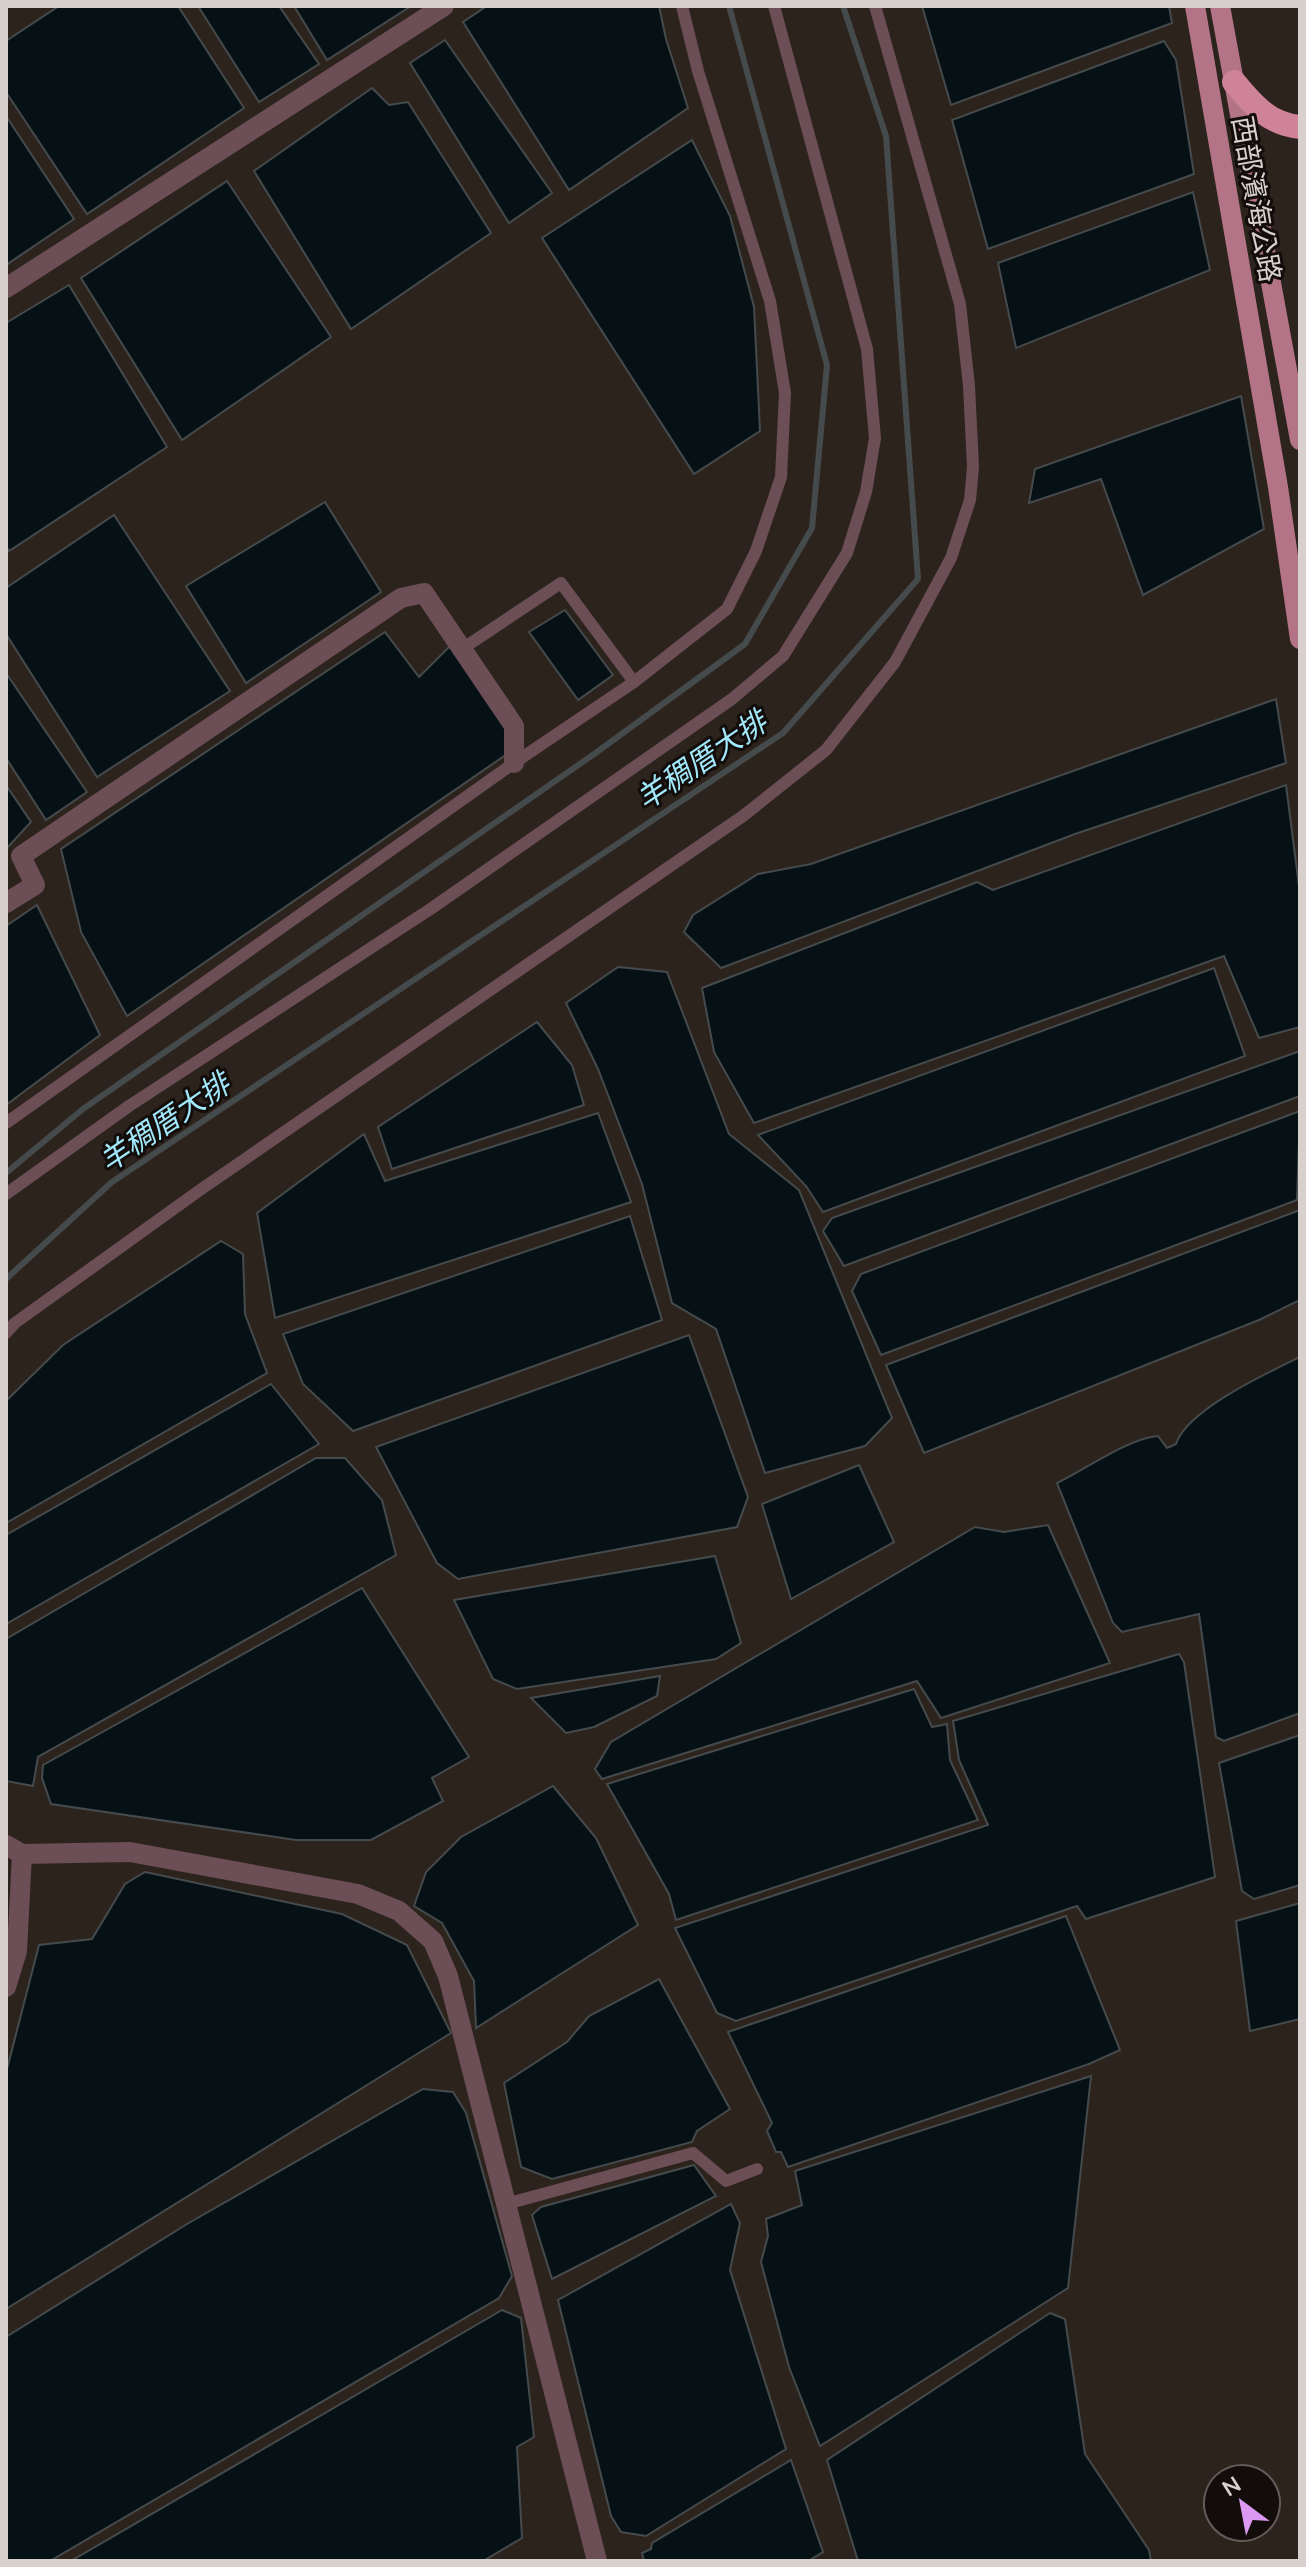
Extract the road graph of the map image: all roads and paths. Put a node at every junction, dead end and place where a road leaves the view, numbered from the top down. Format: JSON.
{"nodes":[{"id":1,"x":444,"y":6,"type":"edge"},
{"id":2,"x":682,"y":6,"type":"edge"},
{"id":3,"x":774,"y":6,"type":"edge"},
{"id":4,"x":875,"y":6,"type":"edge"},
{"id":5,"x":1195,"y":6,"type":"edge"},
{"id":6,"x":1220,"y":6,"type":"edge"},
{"id":7,"x":1234,"y":82,"type":"junction"},
{"id":8,"x":1300,"y":127,"type":"edge"},
{"id":9,"x":6,"y":288,"type":"edge"},
{"id":10,"x":1300,"y":440,"type":"edge"},
{"id":11,"x":1300,"y":639,"type":"edge"},
{"id":12,"x":462,"y":649,"type":"junction"},
{"id":13,"x":634,"y":682,"type":"junction"},
{"id":14,"x":514,"y":763,"type":"junction"},
{"id":15,"x":6,"y":903,"type":"edge"},
{"id":16,"x":6,"y":1123,"type":"edge"},
{"id":17,"x":6,"y":1194,"type":"edge"},
{"id":18,"x":6,"y":1333,"type":"edge"},
{"id":19,"x":14,"y":1849,"type":"edge"},
{"id":20,"x":6,"y":1987,"type":"edge"},
{"id":21,"x":757,"y":2169,"type":"dead end"},
{"id":22,"x":506,"y":2204,"type":"junction"},
{"id":23,"x":597,"y":2561,"type":"edge"}],
"edges":[{"from":1,"to":9,"type":"street"},
{"from":2,"to":13,"type":"lane"},
{"from":3,"to":17,"type":"lane"},
{"from":4,"to":18,"type":"lane"},
{"from":5,"to":11,"type":"main road","name":"西部濱海公路"},
{"from":6,"to":7,"type":"main road","name":"西部濱海公路"},
{"from":7,"to":8,"type":"highway"},
{"from":7,"to":10,"type":"main road","name":"西部濱海公路"},
{"from":12,"to":13,"type":"lane"},
{"from":12,"to":14,"type":"street"},
{"from":12,"to":15,"type":"street"},
{"from":13,"to":14,"type":"lane"},
{"from":14,"to":16,"type":"lane"},
{"from":19,"to":20,"type":"street"},
{"from":19,"to":22,"type":"street"},
{"from":21,"to":22,"type":"lane"},
{"from":22,"to":23,"type":"street"}]}
